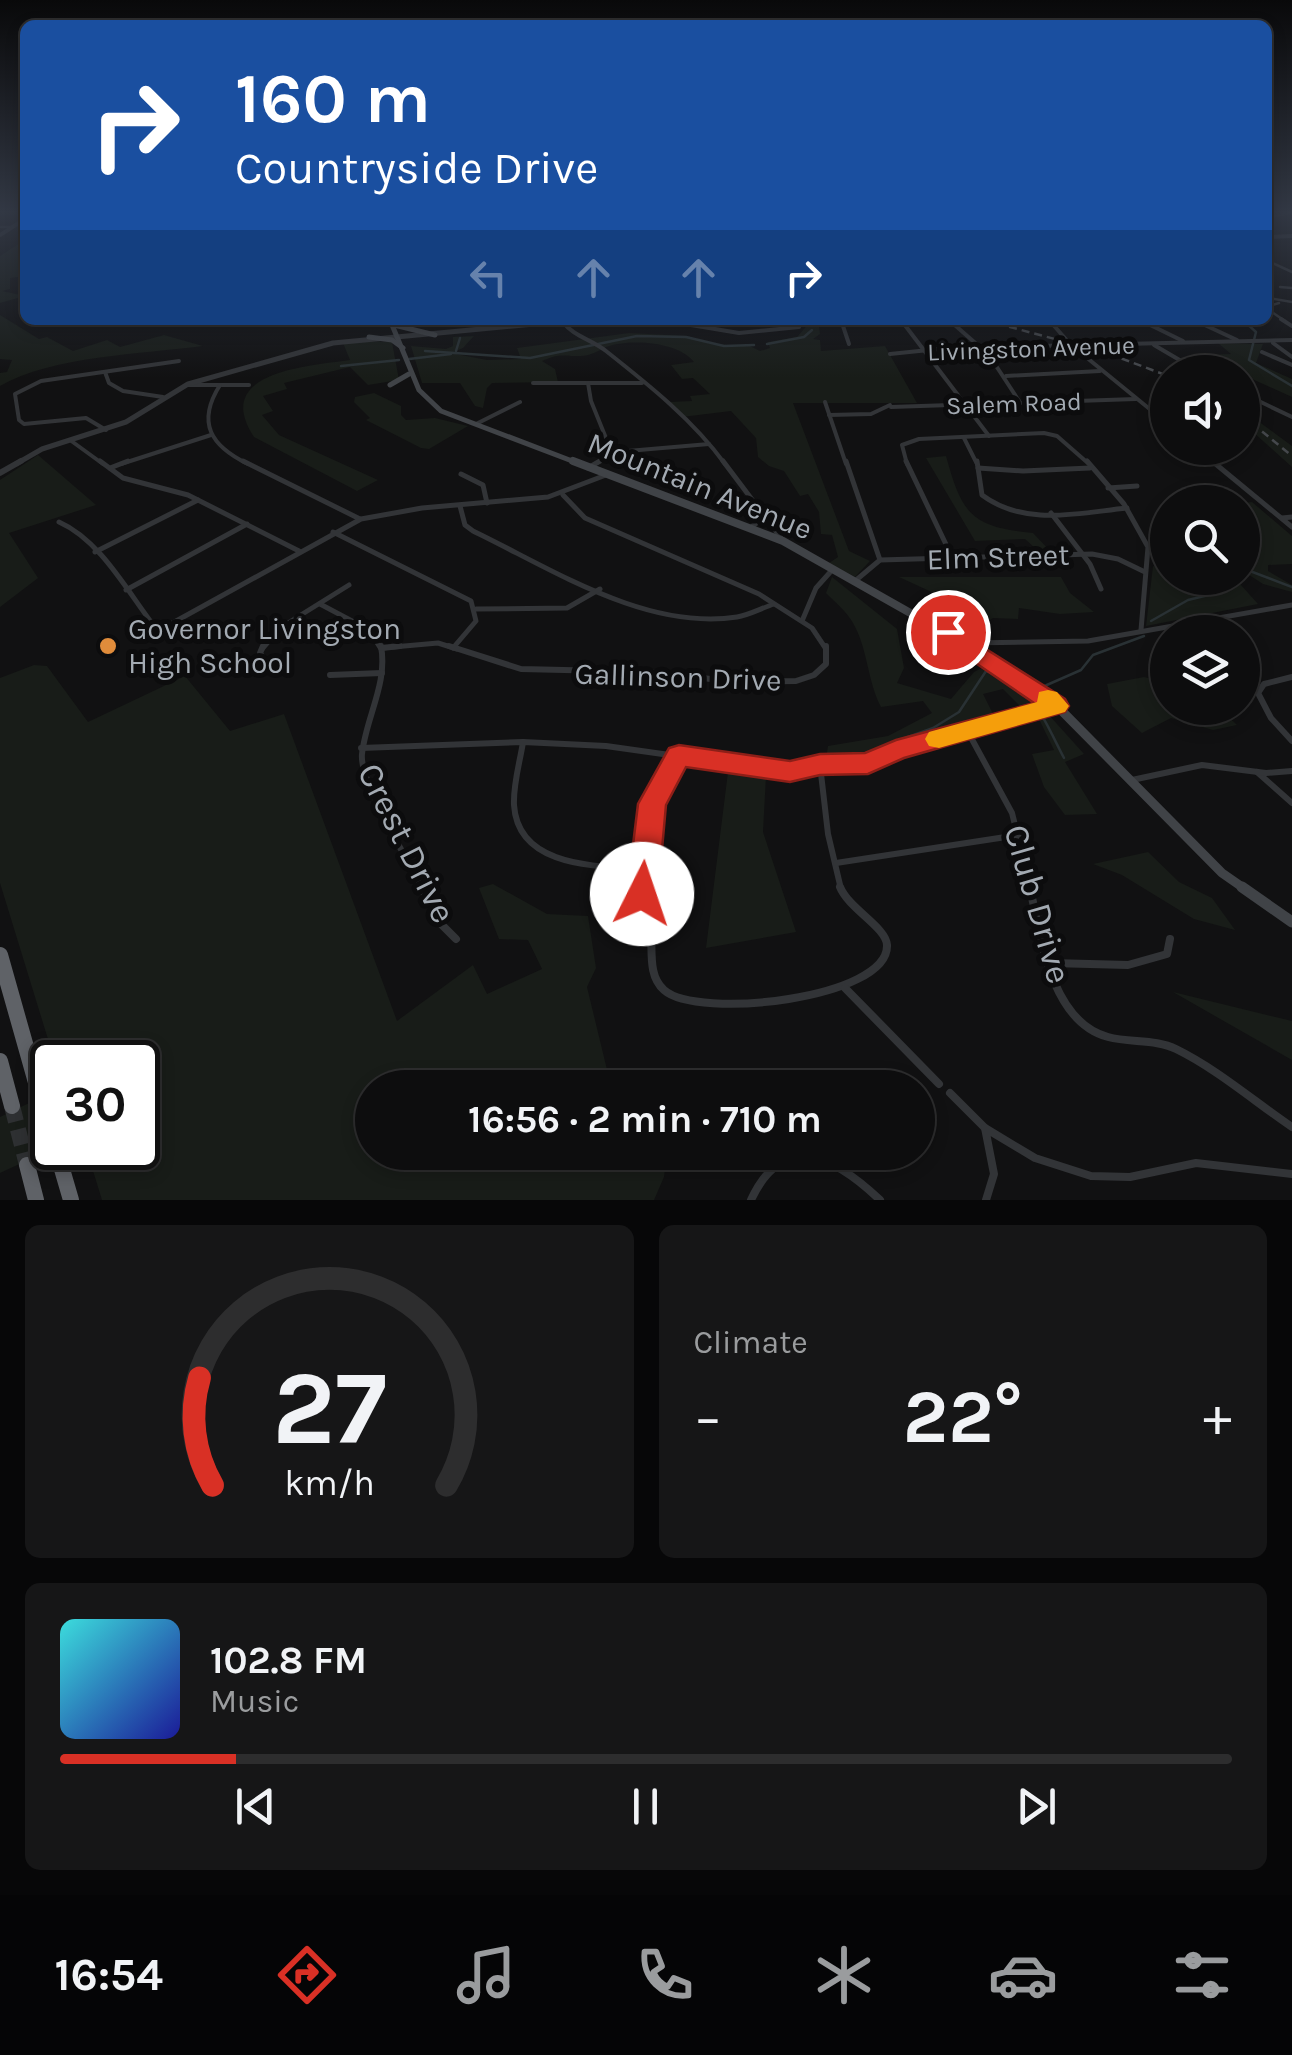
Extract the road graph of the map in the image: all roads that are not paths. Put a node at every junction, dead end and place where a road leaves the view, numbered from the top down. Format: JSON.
{"nodes":[{"id":1,"x":1280,"y":287,"type":"dead end"},
{"id":2,"x":1292,"y":288,"type":"edge"},
{"id":3,"x":1272,"y":299,"type":"edge"},
{"id":4,"x":1279,"y":302,"type":"junction"},
{"id":5,"x":1292,"y":302,"type":"edge"},
{"id":6,"x":1272,"y":305,"type":"edge"},
{"id":7,"x":391,"y":325,"type":"edge"},
{"id":8,"x":393,"y":325,"type":"edge"},
{"id":9,"x":399,"y":325,"type":"edge"},
{"id":10,"x":526,"y":325,"type":"edge"},
{"id":11,"x":565,"y":325,"type":"edge"},
{"id":12,"x":660,"y":325,"type":"dead end"},
{"id":13,"x":842,"y":325,"type":"edge"},
{"id":14,"x":904,"y":325,"type":"edge"},
{"id":15,"x":960,"y":325,"type":"edge"},
{"id":16,"x":1054,"y":325,"type":"edge"},
{"id":17,"x":1150,"y":325,"type":"edge"},
{"id":18,"x":1205,"y":325,"type":"edge"},
{"id":19,"x":695,"y":326,"type":"joint"},
{"id":20,"x":800,"y":328,"type":"dead end"},
{"id":21,"x":400,"y":335,"type":"junction"},
{"id":22,"x":435,"y":335,"type":"junction"},
{"id":23,"x":369,"y":337,"type":"junction"},
{"id":24,"x":1292,"y":340,"type":"edge"},
{"id":25,"x":1240,"y":341,"type":"junction"},
{"id":26,"x":1270,"y":341,"type":"junction"},
{"id":27,"x":1186,"y":342,"type":"junction"},
{"id":28,"x":849,"y":344,"type":"dead end"},
{"id":29,"x":1152,"y":344,"type":"junction"},
{"id":30,"x":1072,"y":345,"type":"junction"},
{"id":31,"x":403,"y":348,"type":"junction"},
{"id":32,"x":980,"y":348,"type":"junction"},
{"id":33,"x":922,"y":351,"type":"junction"},
{"id":34,"x":1262,"y":352,"type":"dead end"},
{"id":35,"x":890,"y":354,"type":"dead end"},
{"id":36,"x":1171,"y":355,"type":"edge"},
{"id":37,"x":1292,"y":357,"type":"edge"},
{"id":38,"x":179,"y":362,"type":"dead end"},
{"id":39,"x":1292,"y":365,"type":"edge"},
{"id":40,"x":1103,"y":371,"type":"junction"},
{"id":41,"x":105,"y":372,"type":"junction"},
{"id":42,"x":409,"y":374,"type":"junction"},
{"id":43,"x":1005,"y":376,"type":"junction"},
{"id":44,"x":533,"y":383,"type":"dead end"},
{"id":45,"x":588,"y":383,"type":"junction"},
{"id":46,"x":645,"y":383,"type":"junction"},
{"id":47,"x":390,"y":384,"type":"dead end"},
{"id":48,"x":185,"y":385,"type":"junction"},
{"id":49,"x":220,"y":385,"type":"junction"},
{"id":50,"x":248,"y":385,"type":"dead end"},
{"id":51,"x":163,"y":397,"type":"junction"},
{"id":52,"x":1136,"y":399,"type":"junction"},
{"id":53,"x":1019,"y":400,"type":"junction"},
{"id":54,"x":520,"y":402,"type":"dead end"},
{"id":55,"x":825,"y":402,"type":"dead end"},
{"id":56,"x":1260,"y":402,"type":"edge"},
{"id":57,"x":962,"y":404,"type":"junction"},
{"id":58,"x":1150,"y":410,"type":"edge"},
{"id":59,"x":829,"y":415,"type":"junction"},
{"id":60,"x":1292,"y":417,"type":"edge"},
{"id":61,"x":474,"y":425,"type":"junction"},
{"id":62,"x":106,"y":430,"type":"junction"},
{"id":63,"x":211,"y":435,"type":"junction"},
{"id":64,"x":988,"y":436,"type":"junction"},
{"id":65,"x":964,"y":438,"type":"junction"},
{"id":66,"x":70,"y":440,"type":"junction"},
{"id":67,"x":709,"y":444,"type":"junction"},
{"id":68,"x":612,"y":452,"type":"junction"},
{"id":69,"x":1217,"y":465,"type":"edge"},
{"id":70,"x":110,"y":468,"type":"junction"},
{"id":71,"x":588,"y":468,"type":"junction"},
{"id":72,"x":978,"y":468,"type":"junction"},
{"id":73,"x":1090,"y":468,"type":"junction"},
{"id":74,"x":0,"y":473,"type":"edge"},
{"id":75,"x":461,"y":474,"type":"dead end"},
{"id":76,"x":606,"y":474,"type":"junction"},
{"id":77,"x":1137,"y":486,"type":"dead end"},
{"id":78,"x":1108,"y":488,"type":"junction"},
{"id":79,"x":563,"y":495,"type":"junction"},
{"id":80,"x":198,"y":500,"type":"junction"},
{"id":81,"x":486,"y":503,"type":"junction"},
{"id":82,"x":460,"y":506,"type":"junction"},
{"id":83,"x":1127,"y":508,"type":"junction"},
{"id":84,"x":1051,"y":513,"type":"junction"},
{"id":85,"x":767,"y":514,"type":"junction"},
{"id":86,"x":1292,"y":517,"type":"edge"},
{"id":87,"x":1282,"y":518,"type":"junction"},
{"id":88,"x":361,"y":519,"type":"junction"},
{"id":89,"x":58,"y":522,"type":"dead end"},
{"id":90,"x":247,"y":524,"type":"junction"},
{"id":91,"x":1292,"y":527,"type":"edge"},
{"id":92,"x":750,"y":528,"type":"junction"},
{"id":93,"x":333,"y":532,"type":"junction"},
{"id":94,"x":783,"y":541,"type":"junction"},
{"id":95,"x":299,"y":551,"type":"junction"},
{"id":96,"x":95,"y":552,"type":"junction"},
{"id":97,"x":1082,"y":554,"type":"junction"},
{"id":98,"x":953,"y":559,"type":"junction"},
{"id":99,"x":880,"y":560,"type":"junction"},
{"id":100,"x":833,"y":568,"type":"junction"},
{"id":101,"x":1145,"y":572,"type":"junction"},
{"id":102,"x":855,"y":581,"type":"junction"},
{"id":103,"x":349,"y":586,"type":"dead end"},
{"id":104,"x":600,"y":589,"type":"junction"},
{"id":105,"x":1100,"y":589,"type":"dead end"},
{"id":106,"x":125,"y":590,"type":"junction"},
{"id":107,"x":320,"y":604,"type":"junction"},
{"id":108,"x":774,"y":604,"type":"junction"},
{"id":109,"x":1292,"y":605,"type":"edge"},
{"id":110,"x":476,"y":609,"type":"junction"},
{"id":111,"x":802,"y":620,"type":"junction"},
{"id":112,"x":1141,"y":630,"type":"junction"},
{"id":113,"x":965,"y":642,"type":"junction"},
{"id":114,"x":382,"y":648,"type":"junction"},
{"id":115,"x":453,"y":648,"type":"junction"},
{"id":116,"x":264,"y":662,"type":"dead end"},
{"id":117,"x":382,"y":672,"type":"junction"},
{"id":118,"x":330,"y":675,"type":"dead end"},
{"id":119,"x":1292,"y":677,"type":"edge"},
{"id":120,"x":1056,"y":706,"type":"junction"},
{"id":121,"x":968,"y":732,"type":"junction"},
{"id":122,"x":1292,"y":741,"type":"edge"},
{"id":123,"x":523,"y":742,"type":"junction"},
{"id":124,"x":361,"y":748,"type":"junction"},
{"id":125,"x":679,"y":756,"type":"junction"},
{"id":126,"x":820,"y":765,"type":"junction"},
{"id":127,"x":1292,"y":770,"type":"edge"},
{"id":128,"x":1257,"y":772,"type":"junction"},
{"id":129,"x":1129,"y":780,"type":"junction"},
{"id":130,"x":1292,"y":803,"type":"edge"},
{"id":131,"x":1019,"y":835,"type":"junction"},
{"id":132,"x":836,"y":863,"type":"junction"},
{"id":133,"x":643,"y":869,"type":"junction"},
{"id":134,"x":1292,"y":922,"type":"edge"},
{"id":135,"x":456,"y":939,"type":"dead end"},
{"id":136,"x":1170,"y":939,"type":"dead end"},
{"id":137,"x":0,"y":955,"type":"edge"},
{"id":138,"x":1051,"y":963,"type":"junction"},
{"id":139,"x":846,"y":988,"type":"junction"},
{"id":140,"x":0,"y":1061,"type":"edge"},
{"id":141,"x":30,"y":1061,"type":"edge"},
{"id":142,"x":939,"y":1084,"type":"dead end"},
{"id":143,"x":950,"y":1093,"type":"dead end"},
{"id":144,"x":12,"y":1106,"type":"tunnel mouth"},
{"id":145,"x":1292,"y":1127,"type":"edge"},
{"id":146,"x":985,"y":1128,"type":"junction"},
{"id":147,"x":27,"y":1166,"type":"tunnel mouth"},
{"id":148,"x":62,"y":1170,"type":"edge"},
{"id":149,"x":1292,"y":1174,"type":"edge"},
{"id":150,"x":36,"y":1200,"type":"edge"},
{"id":151,"x":71,"y":1200,"type":"edge"},
{"id":152,"x":751,"y":1200,"type":"edge"},
{"id":153,"x":880,"y":1200,"type":"edge"},
{"id":154,"x":986,"y":1200,"type":"edge"}],
"edges":[{"from":1,"to":2,"type":"street"},
{"from":3,"to":4,"type":"street"},
{"from":4,"to":5,"type":"street"},
{"from":4,"to":6,"type":"street"},
{"from":7,"to":23,"type":"main road"},
{"from":8,"to":21,"type":"main road","name":"Mountain Avenue"},
{"from":9,"to":22,"type":"main road"},
{"from":10,"to":22,"type":"street"},
{"from":11,"to":46,"type":"street"},
{"from":12,"to":19,"type":"street"},
{"from":13,"to":28,"type":"street"},
{"from":14,"to":33,"type":"street"},
{"from":15,"to":32,"type":"street"},
{"from":16,"to":30,"type":"street"},
{"from":17,"to":27,"type":"street"},
{"from":18,"to":25,"type":"street"},
{"from":19,"to":20,"type":"street"},
{"from":21,"to":22,"type":"street"},
{"from":21,"to":23,"type":"street"},
{"from":21,"to":31,"type":"main road","name":"Mountain Avenue"},
{"from":22,"to":31,"type":"main road"},
{"from":23,"to":31,"type":"main road"},
{"from":23,"to":48,"type":"street"},
{"from":24,"to":26,"type":"street","name":"Livingston Avenue"},
{"from":25,"to":26,"type":"street","name":"Livingston Avenue"},
{"from":25,"to":27,"type":"street","name":"Livingston Avenue"},
{"from":26,"to":37,"type":"street"},
{"from":27,"to":29,"type":"street","name":"Livingston Avenue"},
{"from":29,"to":30,"type":"street","name":"Livingston Avenue"},
{"from":29,"to":36,"type":"street"},
{"from":30,"to":32,"type":"street","name":"Livingston Avenue"},
{"from":30,"to":40,"type":"street"},
{"from":31,"to":42,"type":"main road","name":"Mountain Avenue"},
{"from":32,"to":33,"type":"street","name":"Livingston Avenue"},
{"from":32,"to":43,"type":"street"},
{"from":33,"to":35,"type":"street","name":"Livingston Avenue"},
{"from":33,"to":57,"type":"street"},
{"from":34,"to":39,"type":"street"},
{"from":38,"to":41,"type":"street"},
{"from":40,"to":43,"type":"street"},
{"from":40,"to":52,"type":"street"},
{"from":41,"to":51,"type":"street"},
{"from":41,"to":62,"type":"street"},
{"from":42,"to":47,"type":"main road"},
{"from":42,"to":61,"type":"main road","name":"Mountain Avenue"},
{"from":43,"to":53,"type":"street"},
{"from":44,"to":45,"type":"street"},
{"from":45,"to":46,"type":"street"},
{"from":45,"to":68,"type":"street"},
{"from":46,"to":67,"type":"street"},
{"from":48,"to":49,"type":"street"},
{"from":48,"to":51,"type":"street"},
{"from":49,"to":50,"type":"street"},
{"from":49,"to":63,"type":"street"},
{"from":51,"to":62,"type":"street"},
{"from":52,"to":53,"type":"street","name":"Salem Road"},
{"from":52,"to":58,"type":"street"},
{"from":53,"to":57,"type":"street","name":"Salem Road"},
{"from":54,"to":61,"type":"street"},
{"from":55,"to":59,"type":"street"},
{"from":56,"to":60,"type":"street"},
{"from":57,"to":59,"type":"street","name":"Salem Road"},
{"from":57,"to":64,"type":"street"},
{"from":59,"to":99,"type":"street"},
{"from":61,"to":71,"type":"main road","name":"Mountain Avenue"},
{"from":62,"to":66,"type":"street"},
{"from":63,"to":70,"type":"street"},
{"from":63,"to":88,"type":"street"},
{"from":64,"to":65,"type":"street"},
{"from":64,"to":73,"type":"street"},
{"from":65,"to":72,"type":"street"},
{"from":65,"to":98,"type":"street"},
{"from":66,"to":70,"type":"street"},
{"from":66,"to":74,"type":"street"},
{"from":67,"to":68,"type":"street"},
{"from":67,"to":85,"type":"street"},
{"from":68,"to":71,"type":"street"},
{"from":69,"to":87,"type":"street"},
{"from":70,"to":80,"type":"street"},
{"from":71,"to":76,"type":"main road","name":"Mountain Avenue"},
{"from":72,"to":73,"type":"street"},
{"from":72,"to":84,"type":"street"},
{"from":73,"to":78,"type":"street"},
{"from":75,"to":81,"type":"street"},
{"from":76,"to":79,"type":"street"},
{"from":76,"to":92,"type":"main road","name":"Mountain Avenue"},
{"from":77,"to":78,"type":"street"},
{"from":78,"to":83,"type":"street"},
{"from":79,"to":81,"type":"street"},
{"from":79,"to":108,"type":"street","name":"Gallinson Drive"},
{"from":80,"to":90,"type":"street"},
{"from":80,"to":96,"type":"street"},
{"from":81,"to":82,"type":"street"},
{"from":82,"to":88,"type":"street"},
{"from":82,"to":104,"type":"street"},
{"from":83,"to":84,"type":"street"},
{"from":83,"to":101,"type":"street"},
{"from":84,"to":97,"type":"street"},
{"from":85,"to":92,"type":"street"},
{"from":85,"to":94,"type":"street"},
{"from":86,"to":87,"type":"street"},
{"from":87,"to":91,"type":"street"},
{"from":88,"to":93,"type":"street"},
{"from":89,"to":96,"type":"street"},
{"from":90,"to":95,"type":"street"},
{"from":90,"to":106,"type":"street"},
{"from":92,"to":94,"type":"main road","name":"Mountain Avenue"},
{"from":93,"to":95,"type":"street"},
{"from":93,"to":110,"type":"street"},
{"from":94,"to":100,"type":"main road","name":"Mountain Avenue"},
{"from":95,"to":106,"type":"street"},
{"from":96,"to":106,"type":"street"},
{"from":97,"to":98,"type":"street","name":"Elm Street"},
{"from":97,"to":101,"type":"street","name":"Elm Street"},
{"from":97,"to":105,"type":"street"},
{"from":98,"to":99,"type":"street","name":"Elm Street"},
{"from":99,"to":102,"type":"street"},
{"from":100,"to":102,"type":"main road","name":"Mountain Avenue"},
{"from":100,"to":111,"type":"street"},
{"from":101,"to":112,"type":"street"},
{"from":102,"to":113,"type":"main road","name":"Mountain Avenue"},
{"from":103,"to":107,"type":"street"},
{"from":104,"to":108,"type":"street"},
{"from":104,"to":110,"type":"street"},
{"from":107,"to":114,"type":"street"},
{"from":107,"to":116,"type":"street"},
{"from":108,"to":111,"type":"street","name":"Gallinson Drive"},
{"from":109,"to":112,"type":"street"},
{"from":110,"to":115,"type":"street"},
{"from":111,"to":115,"type":"street","name":"Gallinson Drive"},
{"from":112,"to":113,"type":"street"},
{"from":113,"to":120,"type":"main road","name":"Mountain Avenue"},
{"from":114,"to":115,"type":"street","name":"Gallinson Drive"},
{"from":114,"to":117,"type":"street","name":"Crest Drive"},
{"from":117,"to":118,"type":"street"},
{"from":117,"to":124,"type":"street","name":"Crest Drive"},
{"from":119,"to":122,"type":"street"},
{"from":120,"to":121,"type":"street"},
{"from":120,"to":129,"type":"main road","name":"Mountain Avenue"},
{"from":121,"to":126,"type":"street"},
{"from":121,"to":131,"type":"street","name":"Club Drive"},
{"from":123,"to":124,"type":"street"},
{"from":123,"to":125,"type":"street"},
{"from":123,"to":133,"type":"street"},
{"from":124,"to":135,"type":"street","name":"Crest Drive"},
{"from":125,"to":126,"type":"street"},
{"from":125,"to":133,"type":"street"},
{"from":126,"to":132,"type":"street"},
{"from":127,"to":128,"type":"street"},
{"from":128,"to":129,"type":"street"},
{"from":128,"to":130,"type":"street"},
{"from":129,"to":134,"type":"main road","name":"Mountain Avenue"},
{"from":131,"to":132,"type":"street"},
{"from":131,"to":138,"type":"street","name":"Club Drive"},
{"from":132,"to":139,"type":"street"},
{"from":133,"to":139,"type":"street"},
{"from":136,"to":138,"type":"street"},
{"from":137,"to":141,"type":"highway"},
{"from":138,"to":145,"type":"street","name":"Club Drive"},
{"from":139,"to":142,"type":"street"},
{"from":140,"to":144,"type":"highway"},
{"from":143,"to":146,"type":"street"},
{"from":146,"to":149,"type":"street"},
{"from":146,"to":154,"type":"street"},
{"from":147,"to":150,"type":"highway"},
{"from":148,"to":151,"type":"highway"},
{"from":152,"to":153,"type":"street"}]}
